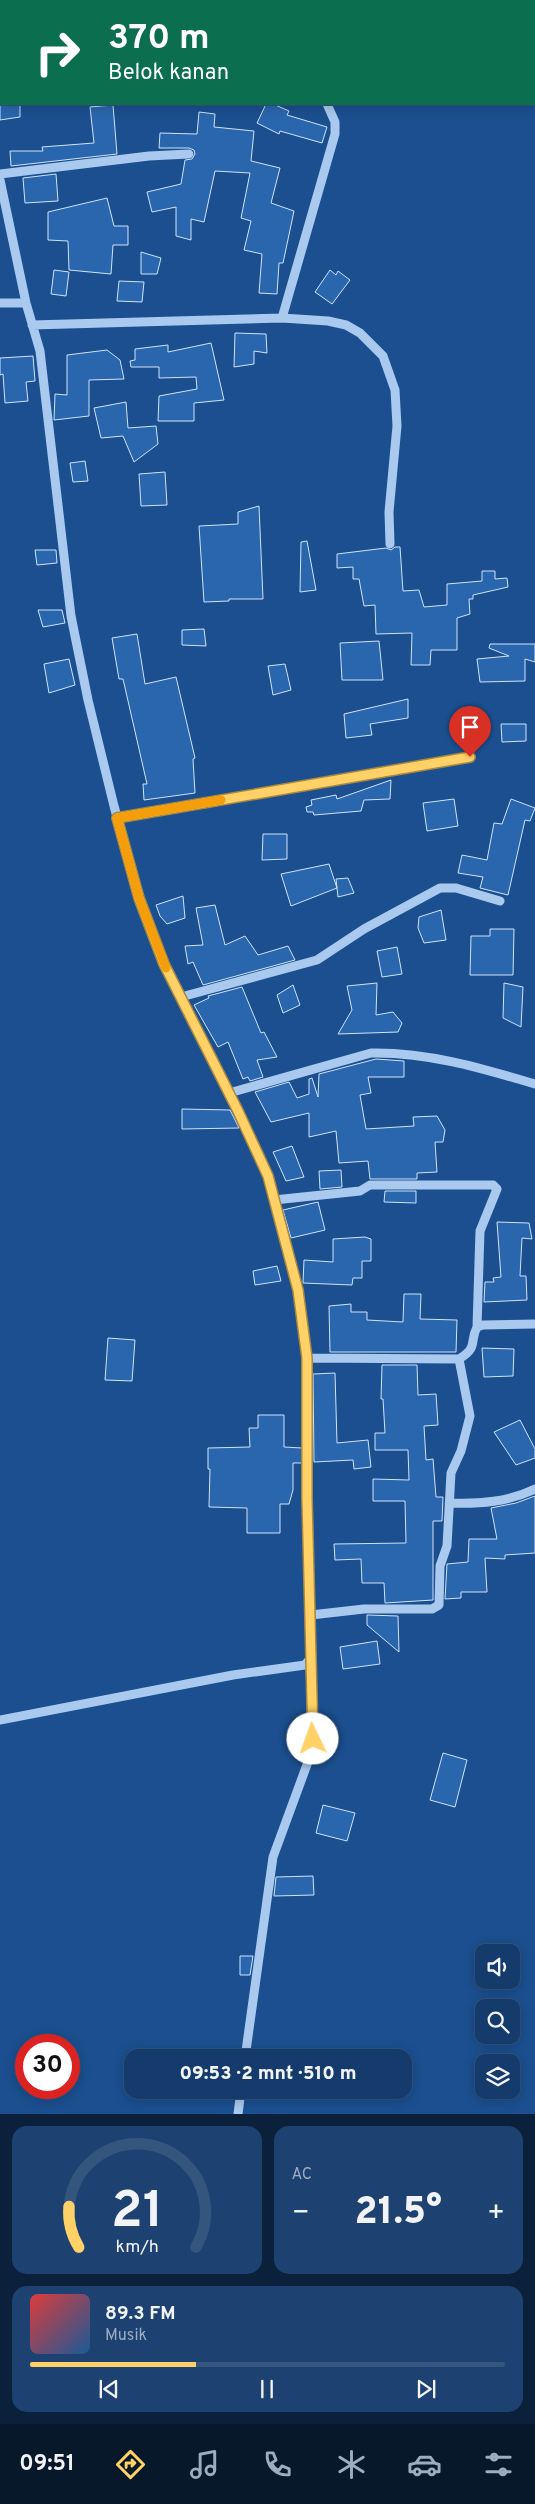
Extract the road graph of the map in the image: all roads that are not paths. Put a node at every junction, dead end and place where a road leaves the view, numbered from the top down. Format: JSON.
{"nodes":[{"id":1,"x":327,"y":105,"type":"edge"},
{"id":2,"x":189,"y":154,"type":"dead end"},
{"id":3,"x":0,"y":174,"type":"edge"},
{"id":4,"x":0,"y":180,"type":"edge"},
{"id":5,"x":0,"y":303,"type":"edge"},
{"id":6,"x":26,"y":303,"type":"junction"},
{"id":7,"x":282,"y":318,"type":"junction"},
{"id":8,"x":32,"y":325,"type":"junction"},
{"id":9,"x":390,"y":544,"type":"dead end"},
{"id":10,"x":470,"y":757,"type":"dead end"},
{"id":11,"x":117,"y":818,"type":"junction"},
{"id":12,"x":500,"y":901,"type":"dead end"},
{"id":13,"x":181,"y":997,"type":"junction"},
{"id":14,"x":535,"y":1084,"type":"edge"},
{"id":15,"x":230,"y":1093,"type":"junction"},
{"id":16,"x":274,"y":1200,"type":"junction"},
{"id":17,"x":535,"y":1324,"type":"edge"},
{"id":18,"x":477,"y":1327,"type":"junction"},
{"id":19,"x":307,"y":1358,"type":"junction"},
{"id":20,"x":459,"y":1359,"type":"junction"},
{"id":21,"x":535,"y":1489,"type":"edge"},
{"id":22,"x":450,"y":1503,"type":"junction"},
{"id":23,"x":311,"y":1615,"type":"junction"},
{"id":24,"x":310,"y":1659,"type":"junction"},
{"id":25,"x":0,"y":1720,"type":"edge"},
{"id":26,"x":246,"y":2049,"type":"edge"},
{"id":27,"x":240,"y":2099,"type":"edge"},
{"id":28,"x":238,"y":2114,"type":"edge"}],
"edges":[{"from":1,"to":7,"type":"street"},
{"from":2,"to":3,"type":"street"},
{"from":4,"to":6,"type":"street"},
{"from":5,"to":6,"type":"street"},
{"from":6,"to":8,"type":"street"},
{"from":7,"to":8,"type":"street"},
{"from":7,"to":9,"type":"street"},
{"from":8,"to":11,"type":"street"},
{"from":10,"to":11,"type":"street"},
{"from":11,"to":13,"type":"street"},
{"from":12,"to":13,"type":"street"},
{"from":13,"to":15,"type":"street"},
{"from":14,"to":15,"type":"street"},
{"from":15,"to":16,"type":"street"},
{"from":16,"to":18,"type":"street"},
{"from":16,"to":19,"type":"street"},
{"from":17,"to":18,"type":"street"},
{"from":18,"to":20,"type":"street"},
{"from":19,"to":20,"type":"street"},
{"from":19,"to":23,"type":"street"},
{"from":20,"to":22,"type":"street"},
{"from":21,"to":22,"type":"street"},
{"from":22,"to":23,"type":"street"},
{"from":23,"to":24,"type":"street"},
{"from":24,"to":25,"type":"street"},
{"from":24,"to":26,"type":"street"},
{"from":27,"to":28,"type":"street"}]}
